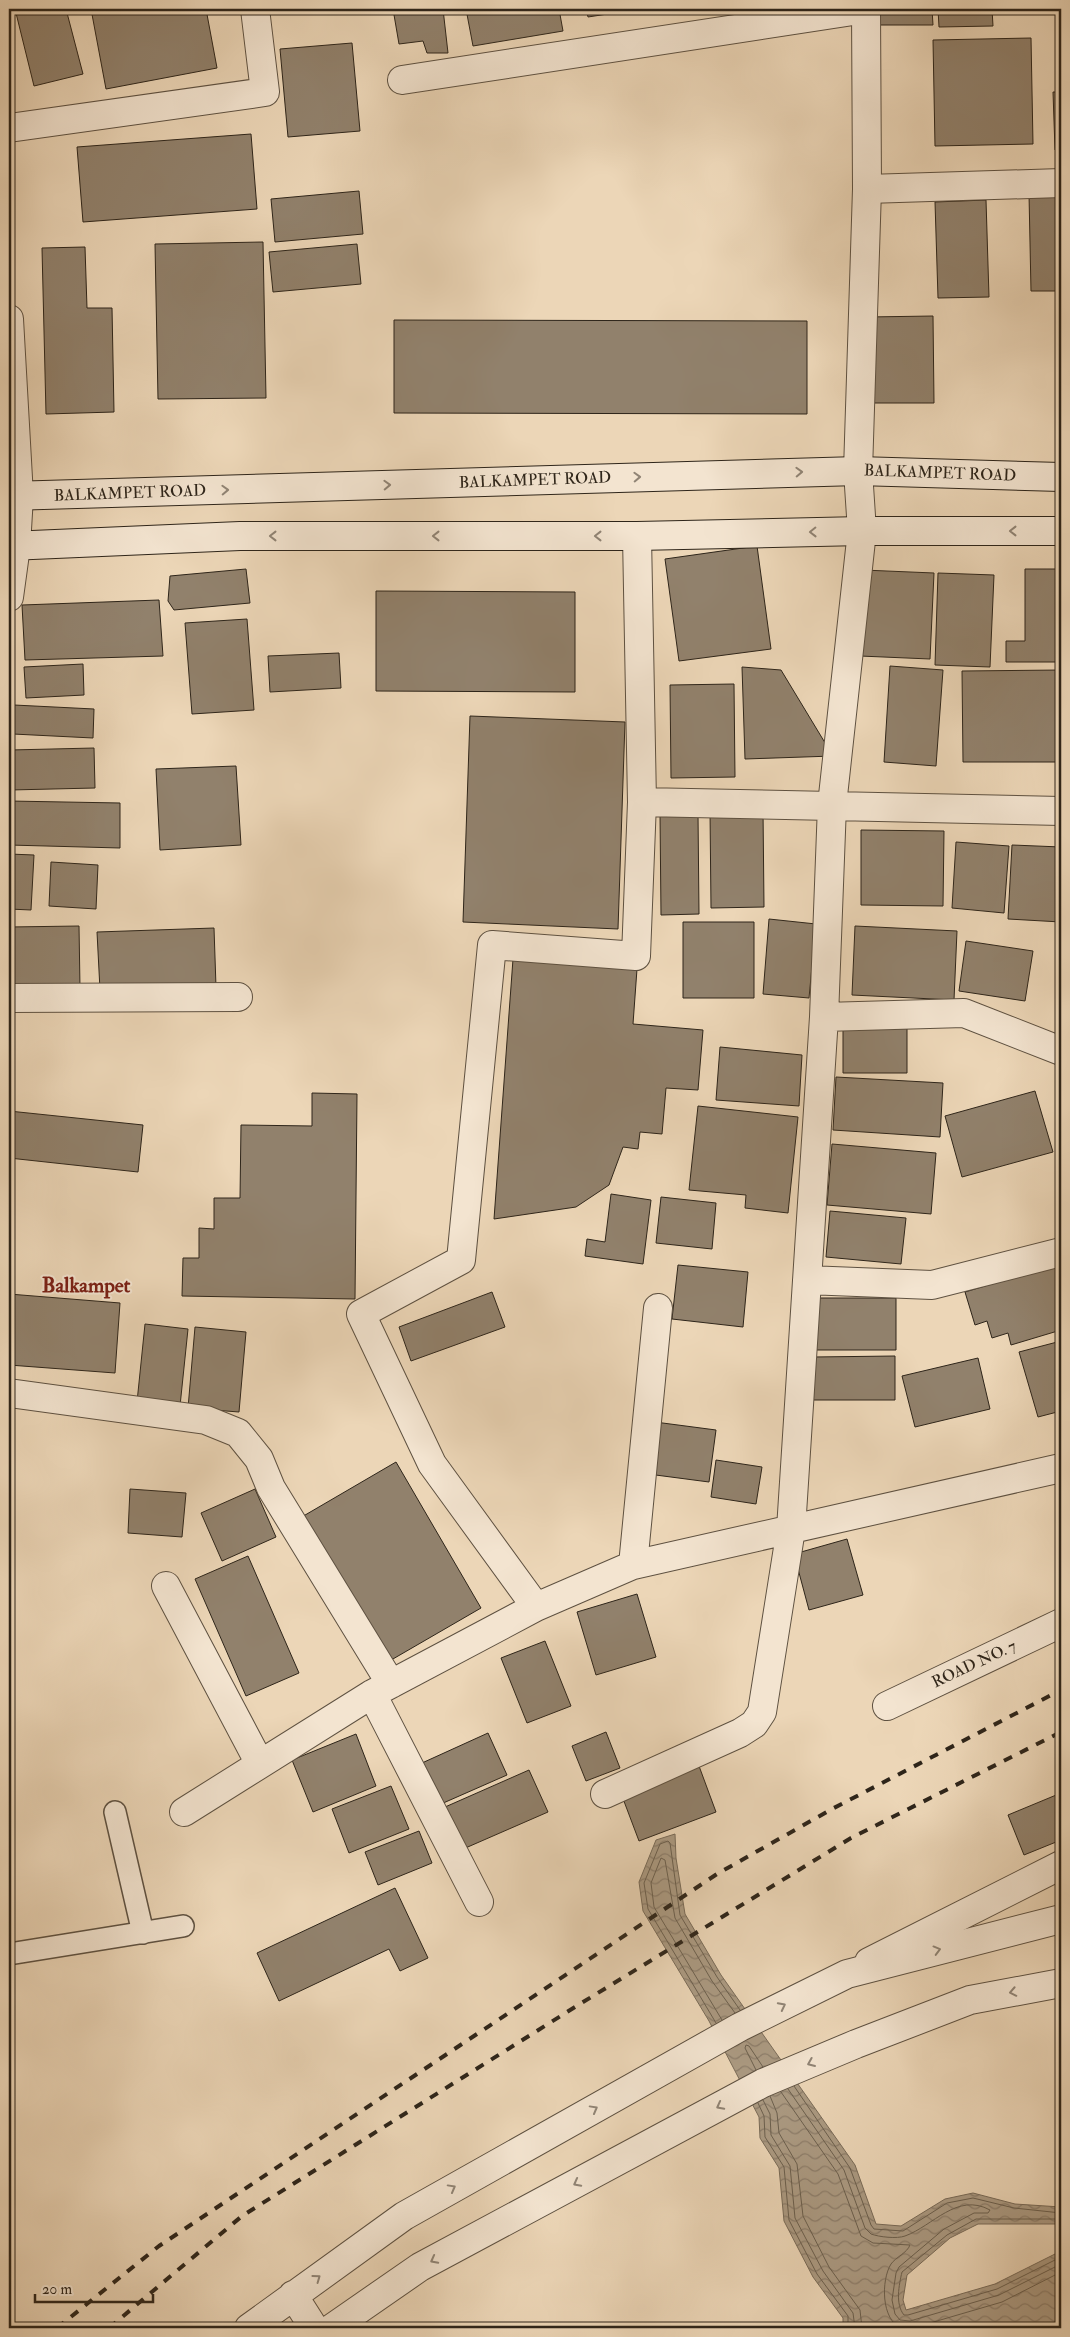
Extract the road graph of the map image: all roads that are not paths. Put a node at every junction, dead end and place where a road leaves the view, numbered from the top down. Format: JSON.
{"nodes":[{"id":1,"x":255,"y":9,"type":"edge"},
{"id":2,"x":866,"y":9,"type":"edge"},
{"id":3,"x":402,"y":80,"type":"dead end"},
{"id":4,"x":9,"y":128,"type":"edge"},
{"id":5,"x":1061,"y":184,"type":"edge"},
{"id":6,"x":866,"y":189,"type":"junction"},
{"id":7,"x":9,"y":319,"type":"edge"},
{"id":8,"x":858,"y":470,"type":"junction"},
{"id":9,"x":1061,"y":477,"type":"edge"},
{"id":10,"x":14,"y":496,"type":"edge"},
{"id":11,"x":862,"y":531,"type":"junction"},
{"id":12,"x":1061,"y":531,"type":"edge"},
{"id":13,"x":637,"y":536,"type":"junction"},
{"id":14,"x":12,"y":546,"type":"edge"},
{"id":15,"x":9,"y":597,"type":"edge"},
{"id":16,"x":642,"y":802,"type":"junction"},
{"id":17,"x":832,"y":805,"type":"junction"},
{"id":18,"x":1061,"y":811,"type":"edge"},
{"id":19,"x":238,"y":997,"type":"dead end"},
{"id":20,"x":9,"y":998,"type":"edge"},
{"id":21,"x":824,"y":1017,"type":"junction"},
{"id":22,"x":1061,"y":1051,"type":"edge"},
{"id":23,"x":1061,"y":1252,"type":"edge"},
{"id":24,"x":807,"y":1280,"type":"junction"},
{"id":25,"x":658,"y":1308,"type":"dead end"},
{"id":26,"x":9,"y":1393,"type":"edge"},
{"id":27,"x":1061,"y":1468,"type":"edge"},
{"id":28,"x":791,"y":1529,"type":"junction"},
{"id":29,"x":633,"y":1565,"type":"junction"},
{"id":30,"x":166,"y":1586,"type":"dead end"},
{"id":31,"x":536,"y":1608,"type":"junction"},
{"id":32,"x":1061,"y":1623,"type":"edge"},
{"id":33,"x":382,"y":1689,"type":"junction"},
{"id":34,"x":887,"y":1706,"type":"dead end"},
{"id":35,"x":260,"y":1764,"type":"junction"},
{"id":36,"x":605,"y":1794,"type":"dead end"},
{"id":37,"x":115,"y":1812,"type":"dead end"},
{"id":38,"x":184,"y":1812,"type":"dead end"},
{"id":39,"x":1061,"y":1865,"type":"edge"},
{"id":40,"x":479,"y":1902,"type":"dead end"},
{"id":41,"x":1061,"y":1919,"type":"edge"},
{"id":42,"x":183,"y":1926,"type":"dead end"},
{"id":43,"x":143,"y":1933,"type":"junction"},
{"id":44,"x":9,"y":1954,"type":"edge"},
{"id":45,"x":835,"y":1979,"type":"junction"},
{"id":46,"x":1061,"y":1983,"type":"edge"},
{"id":47,"x":293,"y":2295,"type":"junction"},
{"id":48,"x":249,"y":2328,"type":"edge"},
{"id":49,"x":314,"y":2328,"type":"edge"},
{"id":50,"x":332,"y":2328,"type":"edge"}],
"edges":[{"from":1,"to":4,"type":"street"},
{"from":2,"to":3,"type":"street"},
{"from":2,"to":6,"type":"street"},
{"from":5,"to":6,"type":"street"},
{"from":6,"to":8,"type":"street"},
{"from":7,"to":10,"type":"street"},
{"from":8,"to":9,"type":"street","name":"BALKAMPET ROAD"},
{"from":10,"to":8,"type":"street","name":"BALKAMPET ROAD","one_way":true},
{"from":8,"to":11,"type":"street"},
{"from":10,"to":14,"type":"street"},
{"from":12,"to":11,"type":"street","one_way":true},
{"from":11,"to":13,"type":"street","one_way":true},
{"from":11,"to":17,"type":"street"},
{"from":13,"to":14,"type":"street","one_way":true},
{"from":13,"to":16,"type":"street"},
{"from":14,"to":15,"type":"street"},
{"from":16,"to":17,"type":"street"},
{"from":16,"to":31,"type":"street"},
{"from":17,"to":18,"type":"street"},
{"from":17,"to":21,"type":"street"},
{"from":19,"to":20,"type":"street"},
{"from":21,"to":22,"type":"street"},
{"from":21,"to":24,"type":"street"},
{"from":23,"to":24,"type":"street"},
{"from":24,"to":28,"type":"street"},
{"from":25,"to":29,"type":"street"},
{"from":26,"to":33,"type":"street"},
{"from":27,"to":28,"type":"street"},
{"from":28,"to":29,"type":"street"},
{"from":28,"to":36,"type":"street"},
{"from":29,"to":31,"type":"street"},
{"from":30,"to":35,"type":"street"},
{"from":31,"to":33,"type":"street"},
{"from":32,"to":34,"type":"street","name":"ROAD NO. 7"},
{"from":33,"to":35,"type":"street"},
{"from":33,"to":40,"type":"street"},
{"from":35,"to":38,"type":"street"},
{"from":37,"to":43,"type":"lane"},
{"from":39,"to":45,"type":"street"},
{"from":45,"to":41,"type":"street","one_way":true},
{"from":42,"to":43,"type":"lane"},
{"from":43,"to":44,"type":"lane"},
{"from":47,"to":45,"type":"street","one_way":true},
{"from":46,"to":50,"type":"street","one_way":true},
{"from":47,"to":48,"type":"street"},
{"from":47,"to":49,"type":"street"}]}
